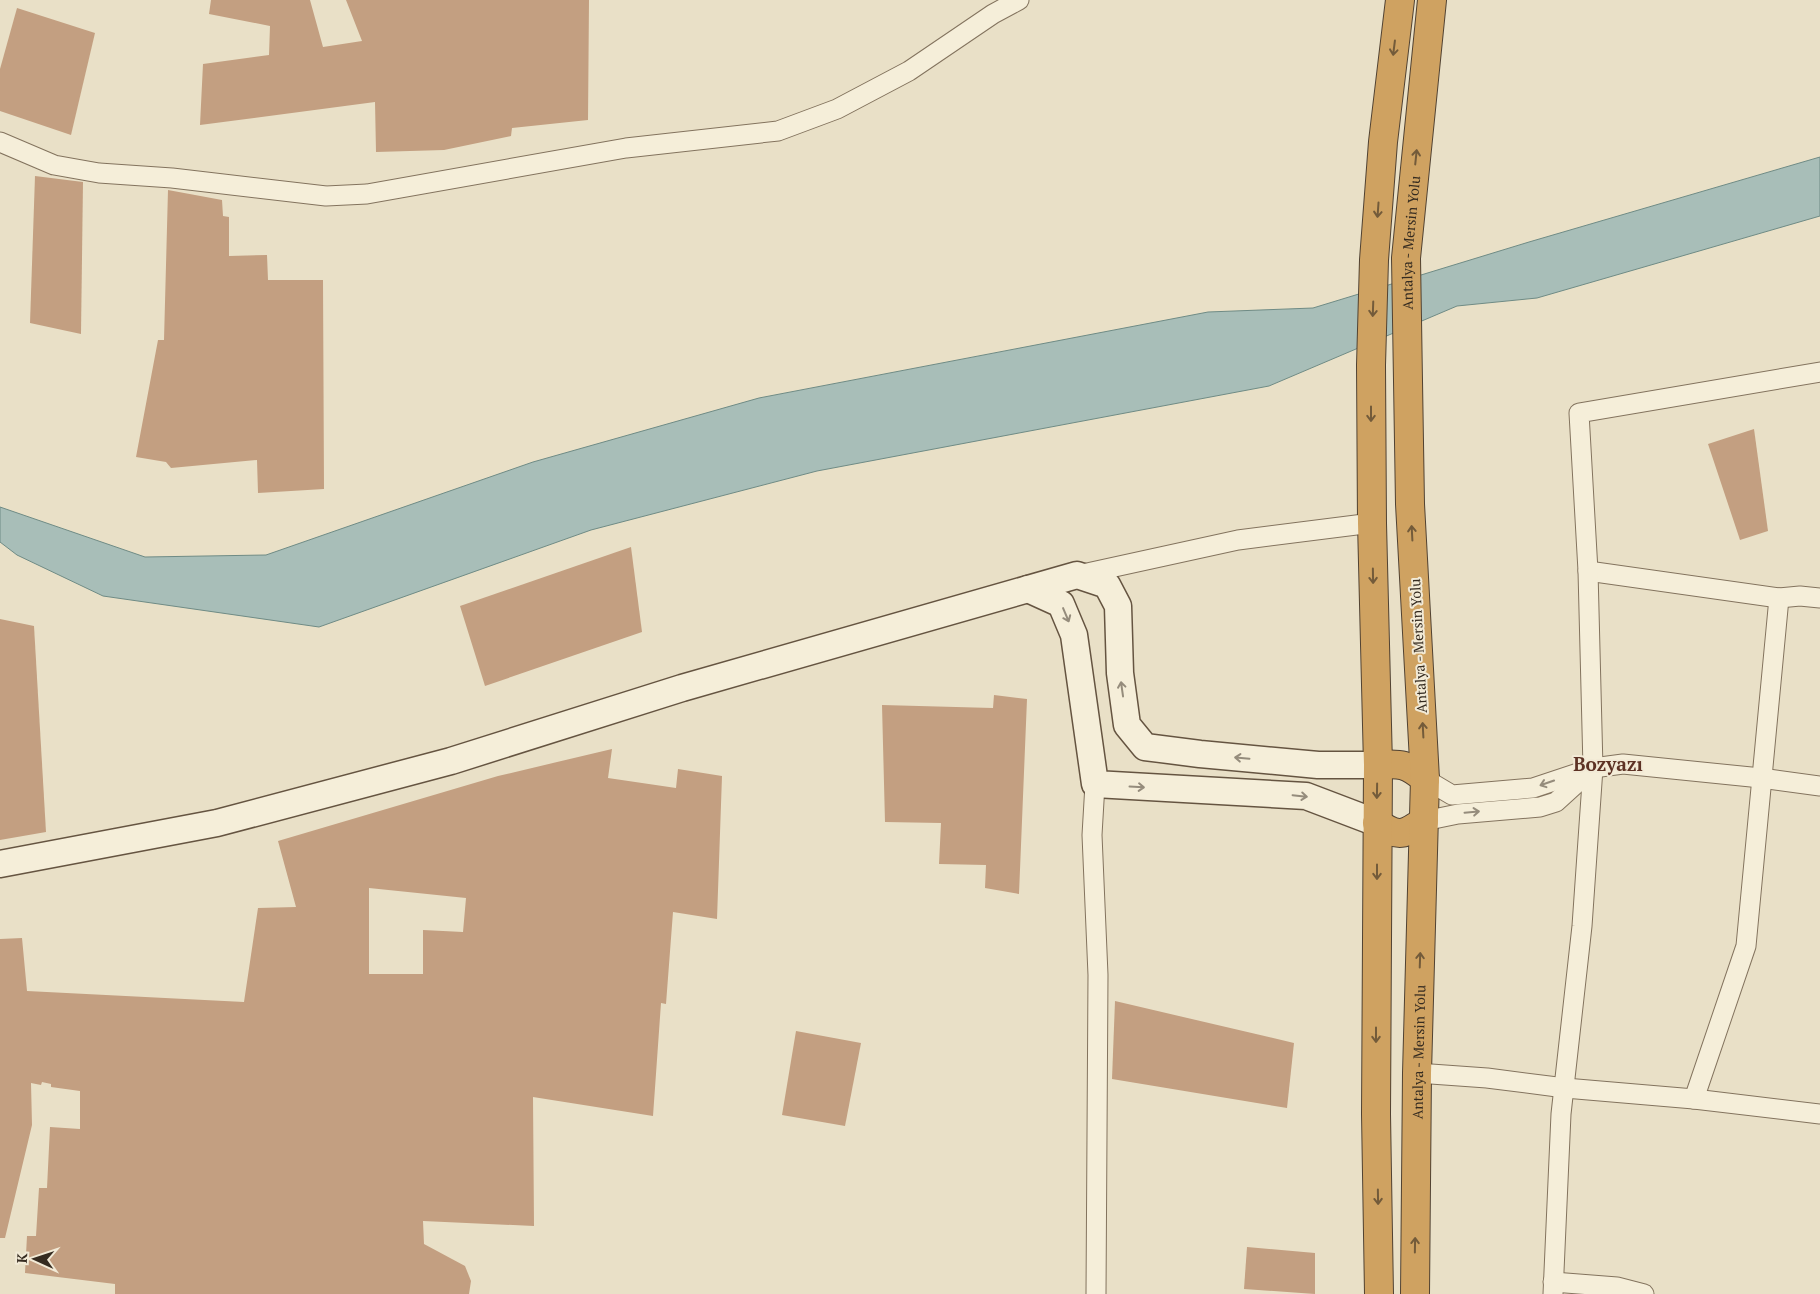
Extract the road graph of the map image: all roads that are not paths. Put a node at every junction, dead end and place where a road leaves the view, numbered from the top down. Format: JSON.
{"nodes":[{"id":1,"x":1019,"y":0,"type":"edge"},
{"id":2,"x":1400,"y":0,"type":"edge"},
{"id":3,"x":1432,"y":0,"type":"edge"},
{"id":4,"x":0,"y":142,"type":"edge"},
{"id":5,"x":1820,"y":372,"type":"edge"},
{"id":6,"x":1372,"y":523,"type":"junction"},
{"id":7,"x":1588,"y":571,"type":"junction"},
{"id":8,"x":1076,"y":575,"type":"junction"},
{"id":9,"x":1028,"y":589,"type":"junction"},
{"id":10,"x":1778,"y":598,"type":"junction"},
{"id":11,"x":1820,"y":598,"type":"edge"},
{"id":12,"x":1378,"y":765,"type":"junction"},
{"id":13,"x":1593,"y":768,"type":"junction"},
{"id":14,"x":1425,"y":778,"type":"junction"},
{"id":15,"x":1761,"y":778,"type":"junction"},
{"id":16,"x":1095,"y":784,"type":"junction"},
{"id":17,"x":1820,"y":786,"type":"edge"},
{"id":18,"x":1424,"y":821,"type":"junction"},
{"id":19,"x":1377,"y":824,"type":"junction"},
{"id":20,"x":0,"y":864,"type":"edge"},
{"id":21,"x":1417,"y":1073,"type":"junction"},
{"id":22,"x":1565,"y":1088,"type":"junction"},
{"id":23,"x":1694,"y":1099,"type":"junction"},
{"id":24,"x":1820,"y":1114,"type":"edge"},
{"id":25,"x":1553,"y":1288,"type":"edge"},
{"id":26,"x":1096,"y":1294,"type":"edge"},
{"id":27,"x":1379,"y":1294,"type":"edge"},
{"id":28,"x":1415,"y":1294,"type":"edge"},
{"id":29,"x":1644,"y":1294,"type":"edge"}],
"edges":[{"from":1,"to":4,"type":"street"},
{"from":2,"to":6,"type":"highway","one_way":true},
{"from":14,"to":3,"type":"highway","name":"Antalya - Mersin Yolu","one_way":true},
{"from":5,"to":7,"type":"street"},
{"from":6,"to":8,"type":"street"},
{"from":6,"to":12,"type":"highway","one_way":true},
{"from":7,"to":10,"type":"street"},
{"from":7,"to":13,"type":"street"},
{"from":8,"to":9,"type":"street"},
{"from":12,"to":8,"type":"street","one_way":true},
{"from":9,"to":16,"type":"street","one_way":true},
{"from":9,"to":20,"type":"street"},
{"from":10,"to":11,"type":"street"},
{"from":10,"to":15,"type":"street"},
{"from":12,"to":14,"type":"highway"},
{"from":12,"to":19,"type":"highway","one_way":true},
{"from":13,"to":14,"type":"street","one_way":true},
{"from":13,"to":15,"type":"street"},
{"from":18,"to":13,"type":"street","one_way":true},
{"from":13,"to":22,"type":"street"},
{"from":14,"to":18,"type":"highway","name":"Antalya - Mersin Yolu"},
{"from":15,"to":17,"type":"street"},
{"from":15,"to":23,"type":"street"},
{"from":16,"to":19,"type":"street","one_way":true},
{"from":16,"to":26,"type":"street"},
{"from":18,"to":19,"type":"highway"},
{"from":21,"to":18,"type":"highway","name":"Antalya - Mersin Yolu","one_way":true},
{"from":19,"to":27,"type":"highway","one_way":true},
{"from":21,"to":22,"type":"street"},
{"from":28,"to":21,"type":"highway","name":"Antalya - Mersin Yolu","one_way":true},
{"from":22,"to":23,"type":"street"},
{"from":22,"to":25,"type":"street"},
{"from":23,"to":24,"type":"street"},
{"from":25,"to":29,"type":"street"}]}
